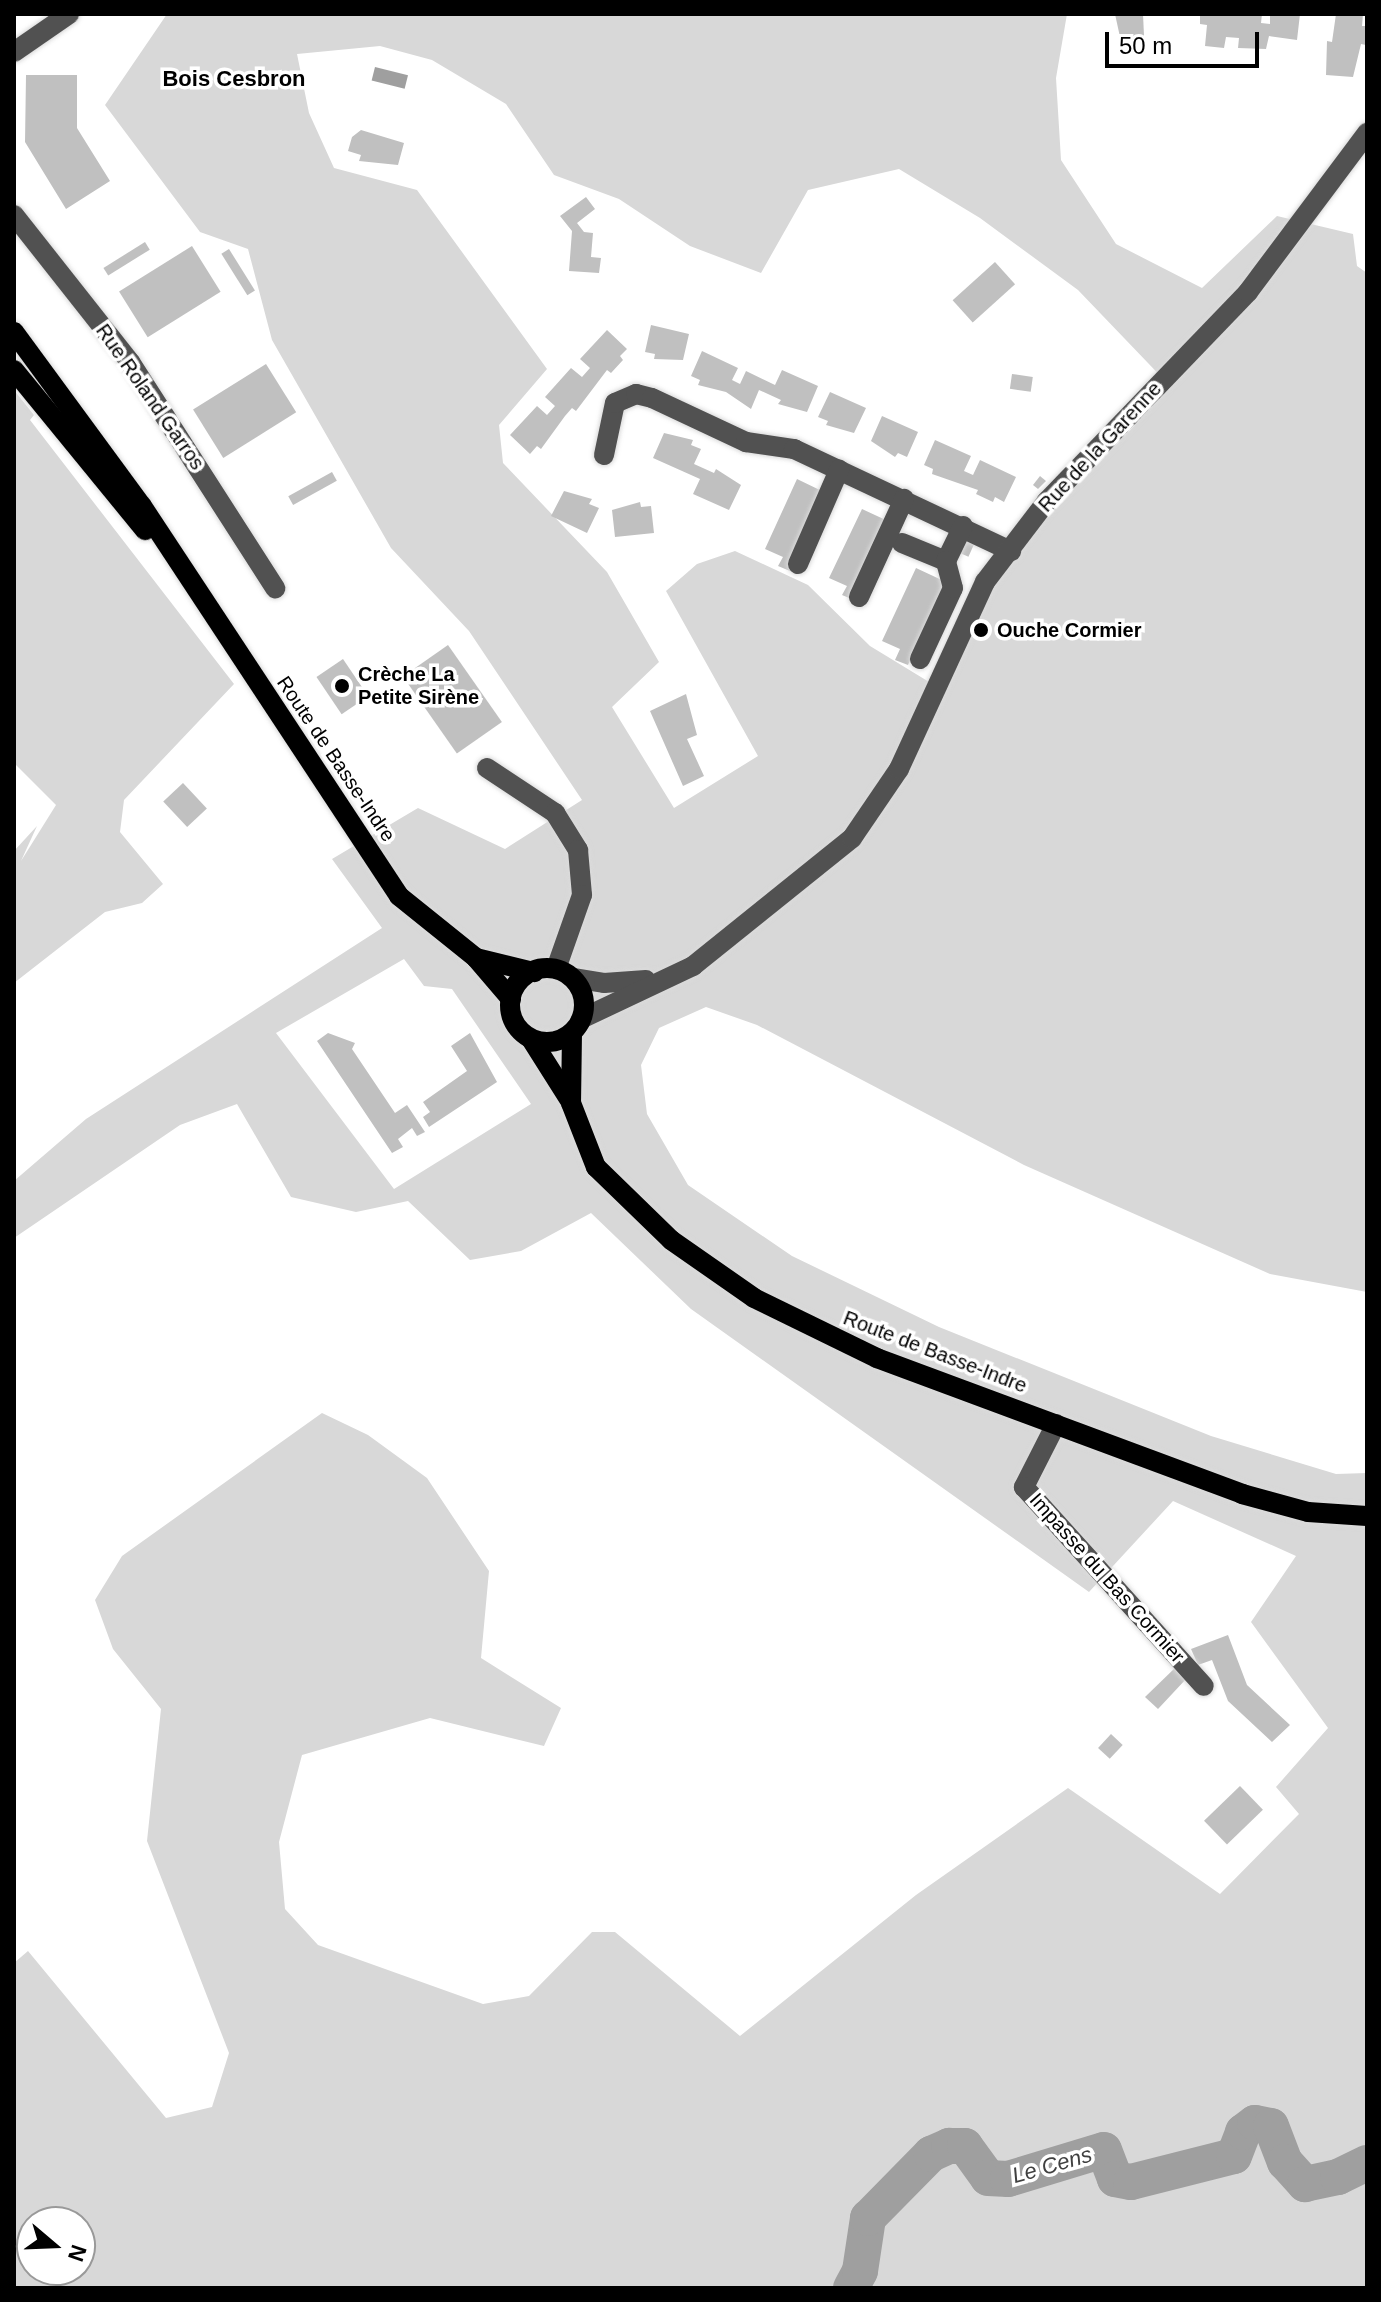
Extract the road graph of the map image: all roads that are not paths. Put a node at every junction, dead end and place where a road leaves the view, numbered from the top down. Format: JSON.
{"nodes":[{"id":1,"x":69,"y":14,"type":"edge"},
{"id":2,"x":14,"y":52,"type":"edge"},
{"id":3,"x":1367,"y":133,"type":"edge"},
{"id":4,"x":14,"y":215,"type":"edge"},
{"id":5,"x":14,"y":332,"type":"edge"},
{"id":6,"x":14,"y":370,"type":"edge"},
{"id":7,"x":604,"y":455,"type":"dead end"},
{"id":8,"x":839,"y":470,"type":"junction"},
{"id":9,"x":904,"y":499,"type":"junction"},
{"id":10,"x":963,"y":526,"type":"junction"},
{"id":11,"x":902,"y":543,"type":"dead end"},
{"id":12,"x":1011,"y":551,"type":"junction"},
{"id":13,"x":946,"y":561,"type":"junction"},
{"id":14,"x":798,"y":564,"type":"dead end"},
{"id":15,"x":177,"y":566,"type":"junction"},
{"id":16,"x":275,"y":588,"type":"dead end"},
{"id":17,"x":859,"y":597,"type":"dead end"},
{"id":18,"x":920,"y":659,"type":"dead end"},
{"id":19,"x":487,"y":768,"type":"dead end"},
{"id":20,"x":476,"y":958,"type":"junction"},
{"id":21,"x":534,"y":972,"type":"junction"},
{"id":22,"x":565,"y":973,"type":"junction"},
{"id":23,"x":666,"y":977,"type":"junction"},
{"id":24,"x":511,"y":999,"type":"junction"},
{"id":25,"x":577,"y":1026,"type":"junction"},
{"id":26,"x":531,"y":1039,"type":"junction"},
{"id":27,"x":571,"y":1103,"type":"junction"},
{"id":28,"x":1056,"y":1424,"type":"junction"},
{"id":29,"x":1367,"y":1516,"type":"edge"},
{"id":30,"x":1204,"y":1686,"type":"dead end"}],
"edges":[{"from":1,"to":2,"type":"street"},
{"from":3,"to":12,"type":"street","name":"Rue de la Garenne"},
{"from":4,"to":16,"type":"street","name":"Rue Roland Garros"},
{"from":5,"to":15,"type":"main road","name":"Route de Basse-Indre"},
{"from":6,"to":15,"type":"main road","name":"Route de Basse-Indre"},
{"from":7,"to":8,"type":"street"},
{"from":8,"to":9,"type":"street"},
{"from":8,"to":14,"type":"street"},
{"from":9,"to":10,"type":"street"},
{"from":9,"to":17,"type":"street"},
{"from":10,"to":12,"type":"street"},
{"from":10,"to":13,"type":"street"},
{"from":11,"to":13,"type":"street"},
{"from":12,"to":23,"type":"street","name":"Rue de la Garenne"},
{"from":13,"to":18,"type":"street"},
{"from":15,"to":20,"type":"main road","name":"Route de Basse-Indre"},
{"from":19,"to":22,"type":"street"},
{"from":20,"to":21,"type":"main road","name":"Route de Basse-Indre"},
{"from":20,"to":24,"type":"main road","name":"Route de Basse-Indre"},
{"from":21,"to":22,"type":"main road"},
{"from":21,"to":24,"type":"main road"},
{"from":22,"to":23,"type":"street","name":"Rue de la Garenne"},
{"from":22,"to":25,"type":"main road"},
{"from":23,"to":25,"type":"street","name":"Rue de la Garenne"},
{"from":24,"to":26,"type":"main road"},
{"from":25,"to":26,"type":"main road"},
{"from":25,"to":27,"type":"main road","name":"Route de Basse-Indre"},
{"from":26,"to":27,"type":"main road","name":"Route de Basse-Indre"},
{"from":27,"to":28,"type":"main road","name":"Route de Basse-Indre"},
{"from":28,"to":29,"type":"main road","name":"Route de Basse-Indre"},
{"from":28,"to":30,"type":"street","name":"Impasse du Bas Cormier"}]}
